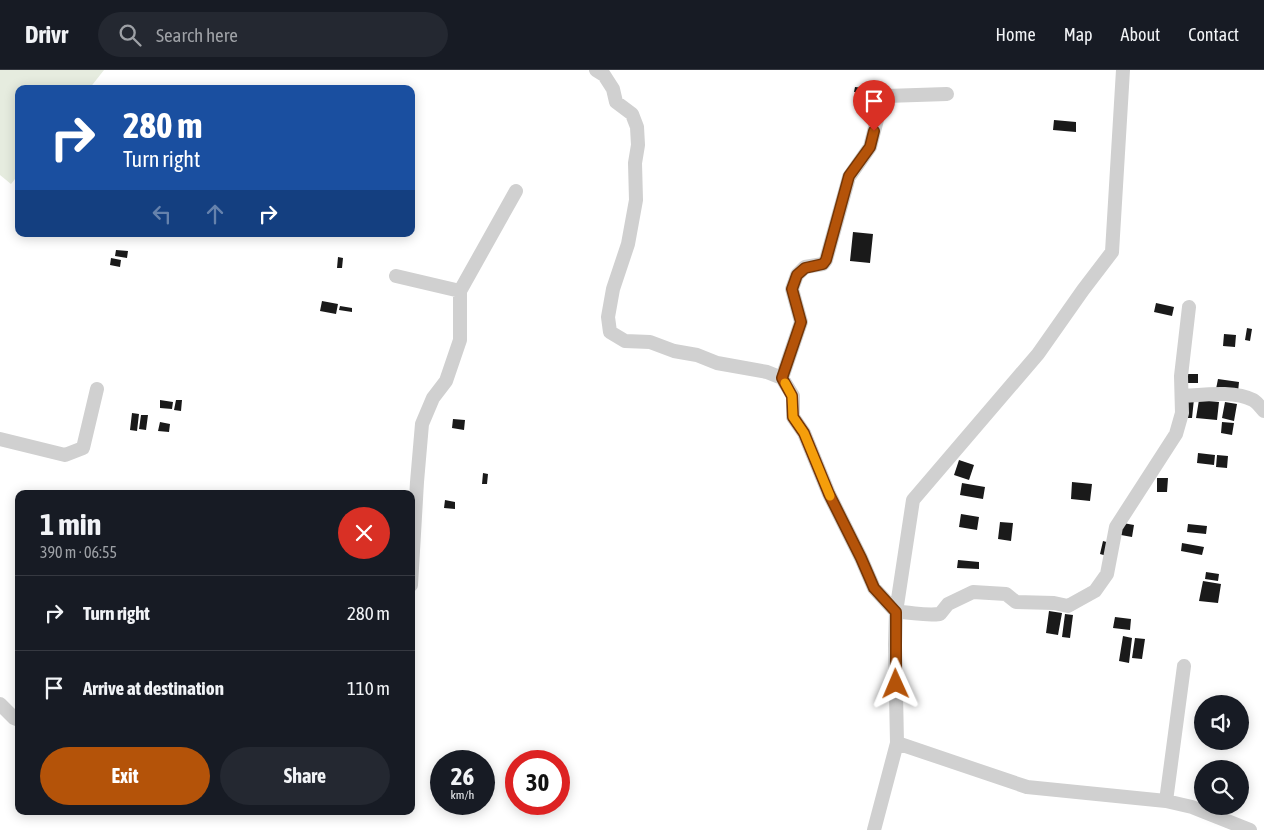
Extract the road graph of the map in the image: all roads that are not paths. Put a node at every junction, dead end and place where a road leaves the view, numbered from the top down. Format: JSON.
{"nodes":[{"id":1,"x":596,"y":70,"type":"edge"},
{"id":2,"x":1123,"y":70,"type":"edge"},
{"id":3,"x":947,"y":94,"type":"dead end"},
{"id":4,"x":516,"y":191,"type":"dead end"},
{"id":5,"x":396,"y":276,"type":"dead end"},
{"id":6,"x":460,"y":290,"type":"junction"},
{"id":7,"x":1189,"y":307,"type":"dead end"},
{"id":8,"x":782,"y":378,"type":"junction"},
{"id":9,"x":97,"y":389,"type":"dead end"},
{"id":10,"x":1182,"y":396,"type":"junction"},
{"id":11,"x":1264,"y":411,"type":"edge"},
{"id":12,"x":0,"y":439,"type":"edge"},
{"id":13,"x":415,"y":516,"type":"edge"},
{"id":14,"x":896,"y":612,"type":"junction"},
{"id":15,"x":1184,"y":666,"type":"dead end"},
{"id":16,"x":0,"y":704,"type":"edge"},
{"id":17,"x":15,"y":718,"type":"edge"},
{"id":18,"x":897,"y":743,"type":"junction"},
{"id":19,"x":1166,"y":800,"type":"junction"},
{"id":20,"x":874,"y":830,"type":"edge"},
{"id":21,"x":1250,"y":830,"type":"edge"}],
"edges":[{"from":1,"to":8,"type":"street"},
{"from":2,"to":14,"type":"street"},
{"from":3,"to":8,"type":"street"},
{"from":4,"to":6,"type":"street"},
{"from":5,"to":6,"type":"street"},
{"from":6,"to":13,"type":"street"},
{"from":7,"to":10,"type":"street"},
{"from":8,"to":14,"type":"street"},
{"from":9,"to":12,"type":"street"},
{"from":10,"to":11,"type":"street"},
{"from":10,"to":14,"type":"street"},
{"from":14,"to":18,"type":"street"},
{"from":15,"to":19,"type":"street"},
{"from":16,"to":17,"type":"street"},
{"from":18,"to":19,"type":"street"},
{"from":18,"to":20,"type":"street"},
{"from":19,"to":21,"type":"street"}]}
